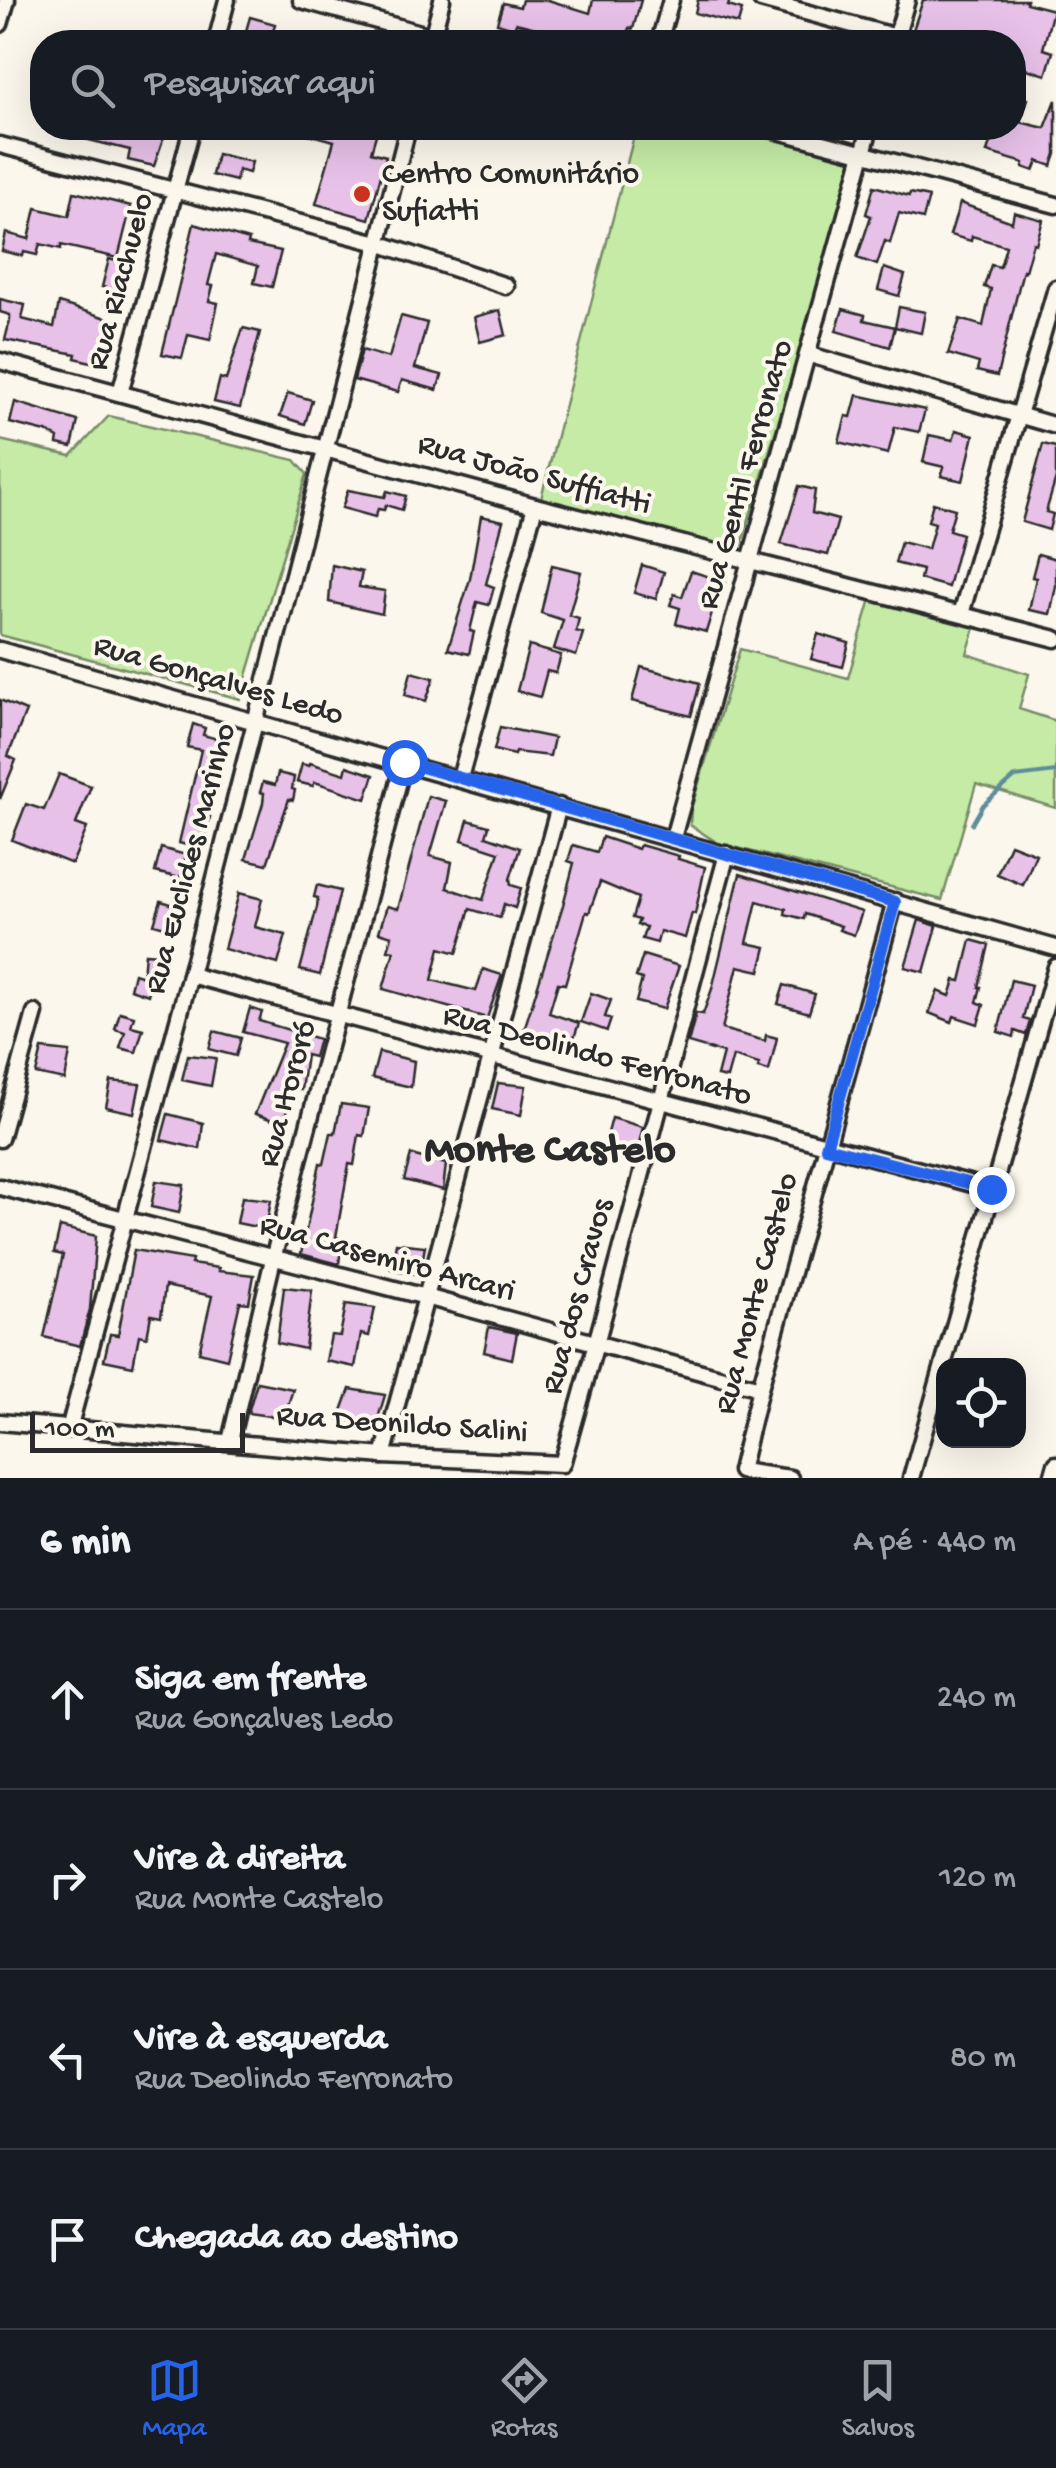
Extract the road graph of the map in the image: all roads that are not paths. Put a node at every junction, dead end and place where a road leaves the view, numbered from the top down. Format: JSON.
{"nodes":[{"id":1,"x":6,"y":0,"type":"edge"},
{"id":2,"x":227,"y":0,"type":"edge"},
{"id":3,"x":301,"y":0,"type":"edge"},
{"id":4,"x":442,"y":0,"type":"edge"},
{"id":5,"x":671,"y":0,"type":"edge"},
{"id":6,"x":761,"y":0,"type":"edge"},
{"id":7,"x":906,"y":0,"type":"edge"},
{"id":8,"x":0,"y":24,"type":"edge"},
{"id":9,"x":219,"y":30,"type":"edge"},
{"id":10,"x":398,"y":30,"type":"edge"},
{"id":11,"x":434,"y":30,"type":"edge"},
{"id":12,"x":662,"y":30,"type":"edge"},
{"id":13,"x":862,"y":30,"type":"edge"},
{"id":14,"x":898,"y":30,"type":"edge"},
{"id":15,"x":189,"y":140,"type":"edge"},
{"id":16,"x":405,"y":140,"type":"edge"},
{"id":17,"x":813,"y":140,"type":"edge"},
{"id":18,"x":867,"y":140,"type":"edge"},
{"id":19,"x":0,"y":145,"type":"edge"},
{"id":20,"x":863,"y":153,"type":"junction"},
{"id":21,"x":175,"y":190,"type":"junction"},
{"id":22,"x":1056,"y":206,"type":"edge"},
{"id":23,"x":378,"y":243,"type":"junction"},
{"id":24,"x":506,"y":286,"type":"dead end"},
{"id":25,"x":1056,"y":288,"type":"edge"},
{"id":26,"x":810,"y":356,"type":"junction"},
{"id":27,"x":0,"y":362,"type":"edge"},
{"id":28,"x":120,"y":394,"type":"junction"},
{"id":29,"x":1020,"y":417,"type":"junction"},
{"id":30,"x":1056,"y":426,"type":"edge"},
{"id":31,"x":326,"y":450,"type":"junction"},
{"id":32,"x":534,"y":506,"type":"junction"},
{"id":33,"x":751,"y":560,"type":"junction"},
{"id":34,"x":961,"y":614,"type":"junction"},
{"id":35,"x":1056,"y":639,"type":"edge"},
{"id":36,"x":0,"y":650,"type":"edge"},
{"id":37,"x":256,"y":722,"type":"junction"},
{"id":38,"x":404,"y":762,"type":"junction"},
{"id":39,"x":460,"y":778,"type":"junction"},
{"id":40,"x":559,"y":806,"type":"junction"},
{"id":41,"x":673,"y":838,"type":"junction"},
{"id":42,"x":728,"y":854,"type":"junction"},
{"id":43,"x":895,"y":902,"type":"junction"},
{"id":44,"x":1056,"y":948,"type":"edge"},
{"id":45,"x":1056,"y":967,"type":"edge"},
{"id":46,"x":190,"y":975,"type":"junction"},
{"id":47,"x":35,"y":1013,"type":"dead end"},
{"id":48,"x":338,"y":1016,"type":"junction"},
{"id":49,"x":490,"y":1056,"type":"junction"},
{"id":50,"x":659,"y":1102,"type":"junction"},
{"id":51,"x":0,"y":1139,"type":"edge"},
{"id":52,"x":826,"y":1147,"type":"junction"},
{"id":53,"x":0,"y":1187,"type":"edge"},
{"id":54,"x":991,"y":1189,"type":"junction"},
{"id":55,"x":126,"y":1222,"type":"junction"},
{"id":56,"x":273,"y":1258,"type":"junction"},
{"id":57,"x":426,"y":1297,"type":"junction"},
{"id":58,"x":597,"y":1344,"type":"junction"},
{"id":59,"x":760,"y":1388,"type":"junction"},
{"id":60,"x":0,"y":1422,"type":"edge"},
{"id":61,"x":69,"y":1429,"type":"junction"},
{"id":62,"x":230,"y":1441,"type":"junction"},
{"id":63,"x":383,"y":1456,"type":"junction"},
{"id":64,"x":562,"y":1464,"type":"joint"},
{"id":65,"x":1056,"y":1464,"type":"edge"},
{"id":66,"x":790,"y":1478,"type":"edge"},
{"id":67,"x":911,"y":1478,"type":"edge"},
{"id":68,"x":1052,"y":1478,"type":"edge"}],
"edges":[{"from":1,"to":8,"type":"street"},
{"from":2,"to":9,"type":"street"},
{"from":3,"to":10,"type":"street"},
{"from":4,"to":11,"type":"street"},
{"from":5,"to":12,"type":"street"},
{"from":6,"to":13,"type":"street"},
{"from":7,"to":14,"type":"street"},
{"from":15,"to":21,"type":"street","name":"Rua Riachuelo"},
{"from":16,"to":23,"type":"street","name":"Rua Euclides Marinho"},
{"from":17,"to":20,"type":"street"},
{"from":18,"to":20,"type":"street","name":"Rua Gentil Ferronato"},
{"from":19,"to":21,"type":"street"},
{"from":20,"to":22,"type":"street"},
{"from":20,"to":26,"type":"street","name":"Rua Gentil Ferronato"},
{"from":21,"to":23,"type":"street"},
{"from":21,"to":28,"type":"street","name":"Rua Riachuelo"},
{"from":23,"to":24,"type":"street"},
{"from":23,"to":31,"type":"street","name":"Rua Euclides Marinho"},
{"from":25,"to":29,"type":"street"},
{"from":26,"to":29,"type":"street"},
{"from":26,"to":33,"type":"street","name":"Rua Gentil Ferronato"},
{"from":27,"to":28,"type":"street","name":"Rua João Suffiatti"},
{"from":28,"to":31,"type":"street","name":"Rua João Suffiatti"},
{"from":29,"to":30,"type":"street"},
{"from":29,"to":34,"type":"street"},
{"from":31,"to":32,"type":"street","name":"Rua João Suffiatti"},
{"from":31,"to":37,"type":"street","name":"Rua Euclides Marinho"},
{"from":32,"to":33,"type":"street","name":"Rua João Suffiatti"},
{"from":32,"to":39,"type":"street"},
{"from":33,"to":34,"type":"street","name":"Rua João Suffiatti"},
{"from":33,"to":41,"type":"street","name":"Rua Gentil Ferronato"},
{"from":34,"to":35,"type":"street","name":"Rua João Suffiatti"},
{"from":36,"to":37,"type":"street","name":"Rua Gonçalves Ledo"},
{"from":37,"to":38,"type":"street","name":"Rua Gonçalves Ledo"},
{"from":37,"to":46,"type":"street","name":"Rua Euclides Marinho"},
{"from":38,"to":39,"type":"street","name":"Rua Gonçalves Ledo"},
{"from":38,"to":48,"type":"street","name":"Rua Itororó"},
{"from":39,"to":40,"type":"street","name":"Rua Gonçalves Ledo"},
{"from":40,"to":41,"type":"street","name":"Rua Gonçalves Ledo"},
{"from":40,"to":49,"type":"street"},
{"from":41,"to":42,"type":"street","name":"Rua Gonçalves Ledo"},
{"from":42,"to":43,"type":"street","name":"Rua Gonçalves Ledo"},
{"from":42,"to":50,"type":"street","name":"Rua dos Cravos"},
{"from":43,"to":44,"type":"street","name":"Rua Gonçalves Ledo"},
{"from":43,"to":52,"type":"street","name":"Rua Monte Castelo"},
{"from":45,"to":54,"type":"street"},
{"from":46,"to":48,"type":"street","name":"Rua Deolindo Ferronato"},
{"from":46,"to":55,"type":"street","name":"Rua Euclides Marinho"},
{"from":47,"to":51,"type":"street"},
{"from":48,"to":49,"type":"street","name":"Rua Deolindo Ferronato"},
{"from":48,"to":56,"type":"street","name":"Rua Itororó"},
{"from":49,"to":50,"type":"street","name":"Rua Deolindo Ferronato"},
{"from":49,"to":57,"type":"street"},
{"from":50,"to":52,"type":"street","name":"Rua Deolindo Ferronato"},
{"from":50,"to":58,"type":"street","name":"Rua dos Cravos"},
{"from":52,"to":54,"type":"street","name":"Rua Deolindo Ferronato"},
{"from":52,"to":59,"type":"street","name":"Rua Monte Castelo"},
{"from":53,"to":55,"type":"street","name":"Rua Casemiro Arcari"},
{"from":54,"to":67,"type":"street"},
{"from":55,"to":56,"type":"street","name":"Rua Casemiro Arcari"},
{"from":55,"to":61,"type":"street","name":"Rua Euclides Marinho"},
{"from":56,"to":57,"type":"street","name":"Rua Casemiro Arcari"},
{"from":56,"to":62,"type":"street","name":"Rua Itororó"},
{"from":57,"to":58,"type":"street","name":"Rua Casemiro Arcari"},
{"from":57,"to":63,"type":"street"},
{"from":58,"to":59,"type":"street","name":"Rua Casemiro Arcari"},
{"from":58,"to":64,"type":"street","name":"Rua dos Cravos"},
{"from":59,"to":66,"type":"street","name":"Rua Monte Castelo"},
{"from":60,"to":61,"type":"street","name":"Rua Deonildo Salini"},
{"from":61,"to":62,"type":"street","name":"Rua Deonildo Salini"},
{"from":62,"to":63,"type":"street","name":"Rua Deonildo Salini"},
{"from":63,"to":64,"type":"street","name":"Rua Deonildo Salini"},
{"from":65,"to":68,"type":"street"}]}
